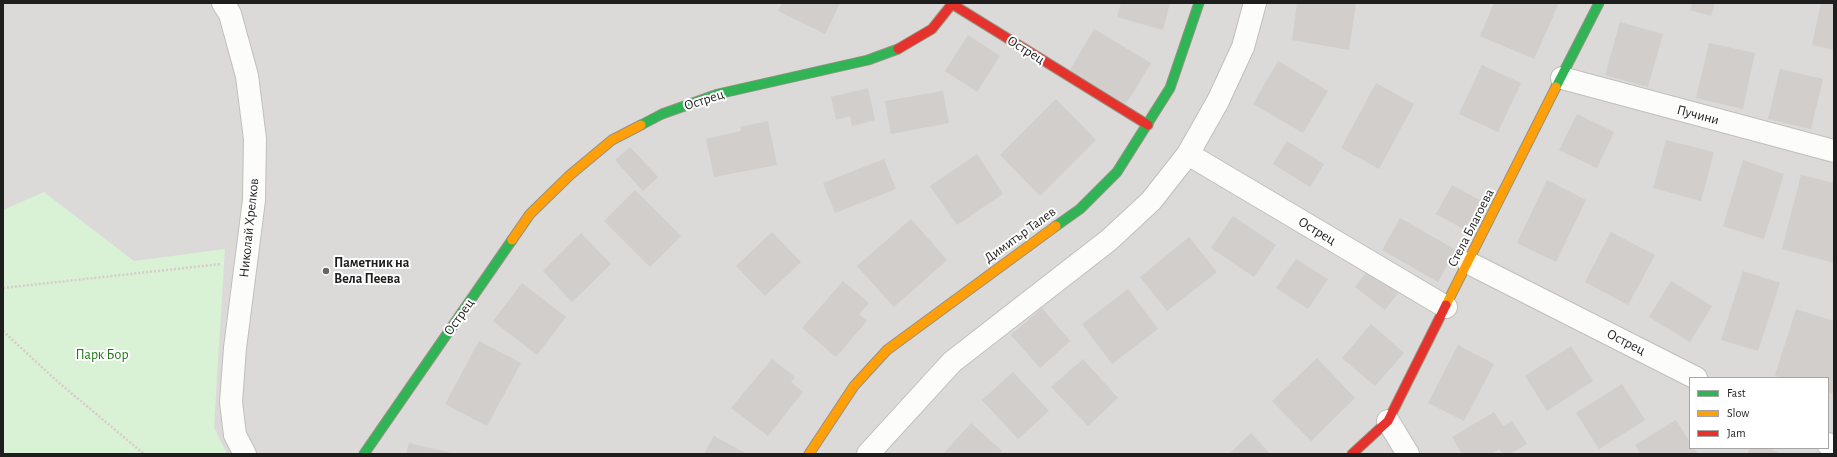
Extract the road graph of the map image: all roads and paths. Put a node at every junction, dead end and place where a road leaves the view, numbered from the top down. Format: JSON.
{"nodes":[{"id":1,"x":223,"y":3,"type":"edge"},
{"id":2,"x":953,"y":3,"type":"edge"},
{"id":3,"x":1199,"y":3,"type":"edge"},
{"id":4,"x":1255,"y":3,"type":"edge"},
{"id":5,"x":1600,"y":3,"type":"edge"},
{"id":6,"x":1562,"y":78,"type":"junction"},
{"id":7,"x":1148,"y":125,"type":"junction"},
{"id":8,"x":1834,"y":152,"type":"edge"},
{"id":9,"x":1188,"y":154,"type":"junction"},
{"id":10,"x":246,"y":262,"type":"junction"},
{"id":11,"x":1469,"y":263,"type":"junction"},
{"id":12,"x":3,"y":288,"type":"edge"},
{"id":13,"x":1446,"y":307,"type":"junction"},
{"id":14,"x":3,"y":331,"type":"edge"},
{"id":15,"x":1694,"y":377,"type":"edge"},
{"id":16,"x":1388,"y":422,"type":"junction"},
{"id":17,"x":144,"y":454,"type":"edge"},
{"id":18,"x":245,"y":454,"type":"edge"},
{"id":19,"x":364,"y":454,"type":"edge"},
{"id":20,"x":809,"y":454,"type":"edge"},
{"id":21,"x":868,"y":454,"type":"edge"},
{"id":22,"x":1352,"y":454,"type":"edge"},
{"id":23,"x":1408,"y":454,"type":"edge"}],
"edges":[{"from":1,"to":10,"type":"street","name":"Николай Хрелков"},
{"from":2,"to":7,"type":"street","name":"Острец"},
{"from":2,"to":19,"type":"street","name":"Острец"},
{"from":3,"to":7,"type":"street","name":"Димитър Талев"},
{"from":4,"to":9,"type":"street"},
{"from":5,"to":6,"type":"street","name":"Стела Благоева"},
{"from":6,"to":8,"type":"street","name":"Пучини"},
{"from":6,"to":11,"type":"street","name":"Стела Благоева"},
{"from":7,"to":20,"type":"street","name":"Димитър Талев"},
{"from":9,"to":13,"type":"street","name":"Острец"},
{"from":9,"to":21,"type":"street"},
{"from":10,"to":12,"type":"path"},
{"from":10,"to":18,"type":"street","name":"Николай Хрелков"},
{"from":11,"to":13,"type":"street","name":"Стела Благоева"},
{"from":11,"to":15,"type":"street","name":"Острец"},
{"from":13,"to":16,"type":"street","name":"Стела Благоева"},
{"from":14,"to":17,"type":"path"},
{"from":16,"to":22,"type":"street","name":"Стела Благоева"},
{"from":16,"to":23,"type":"street"}]}
